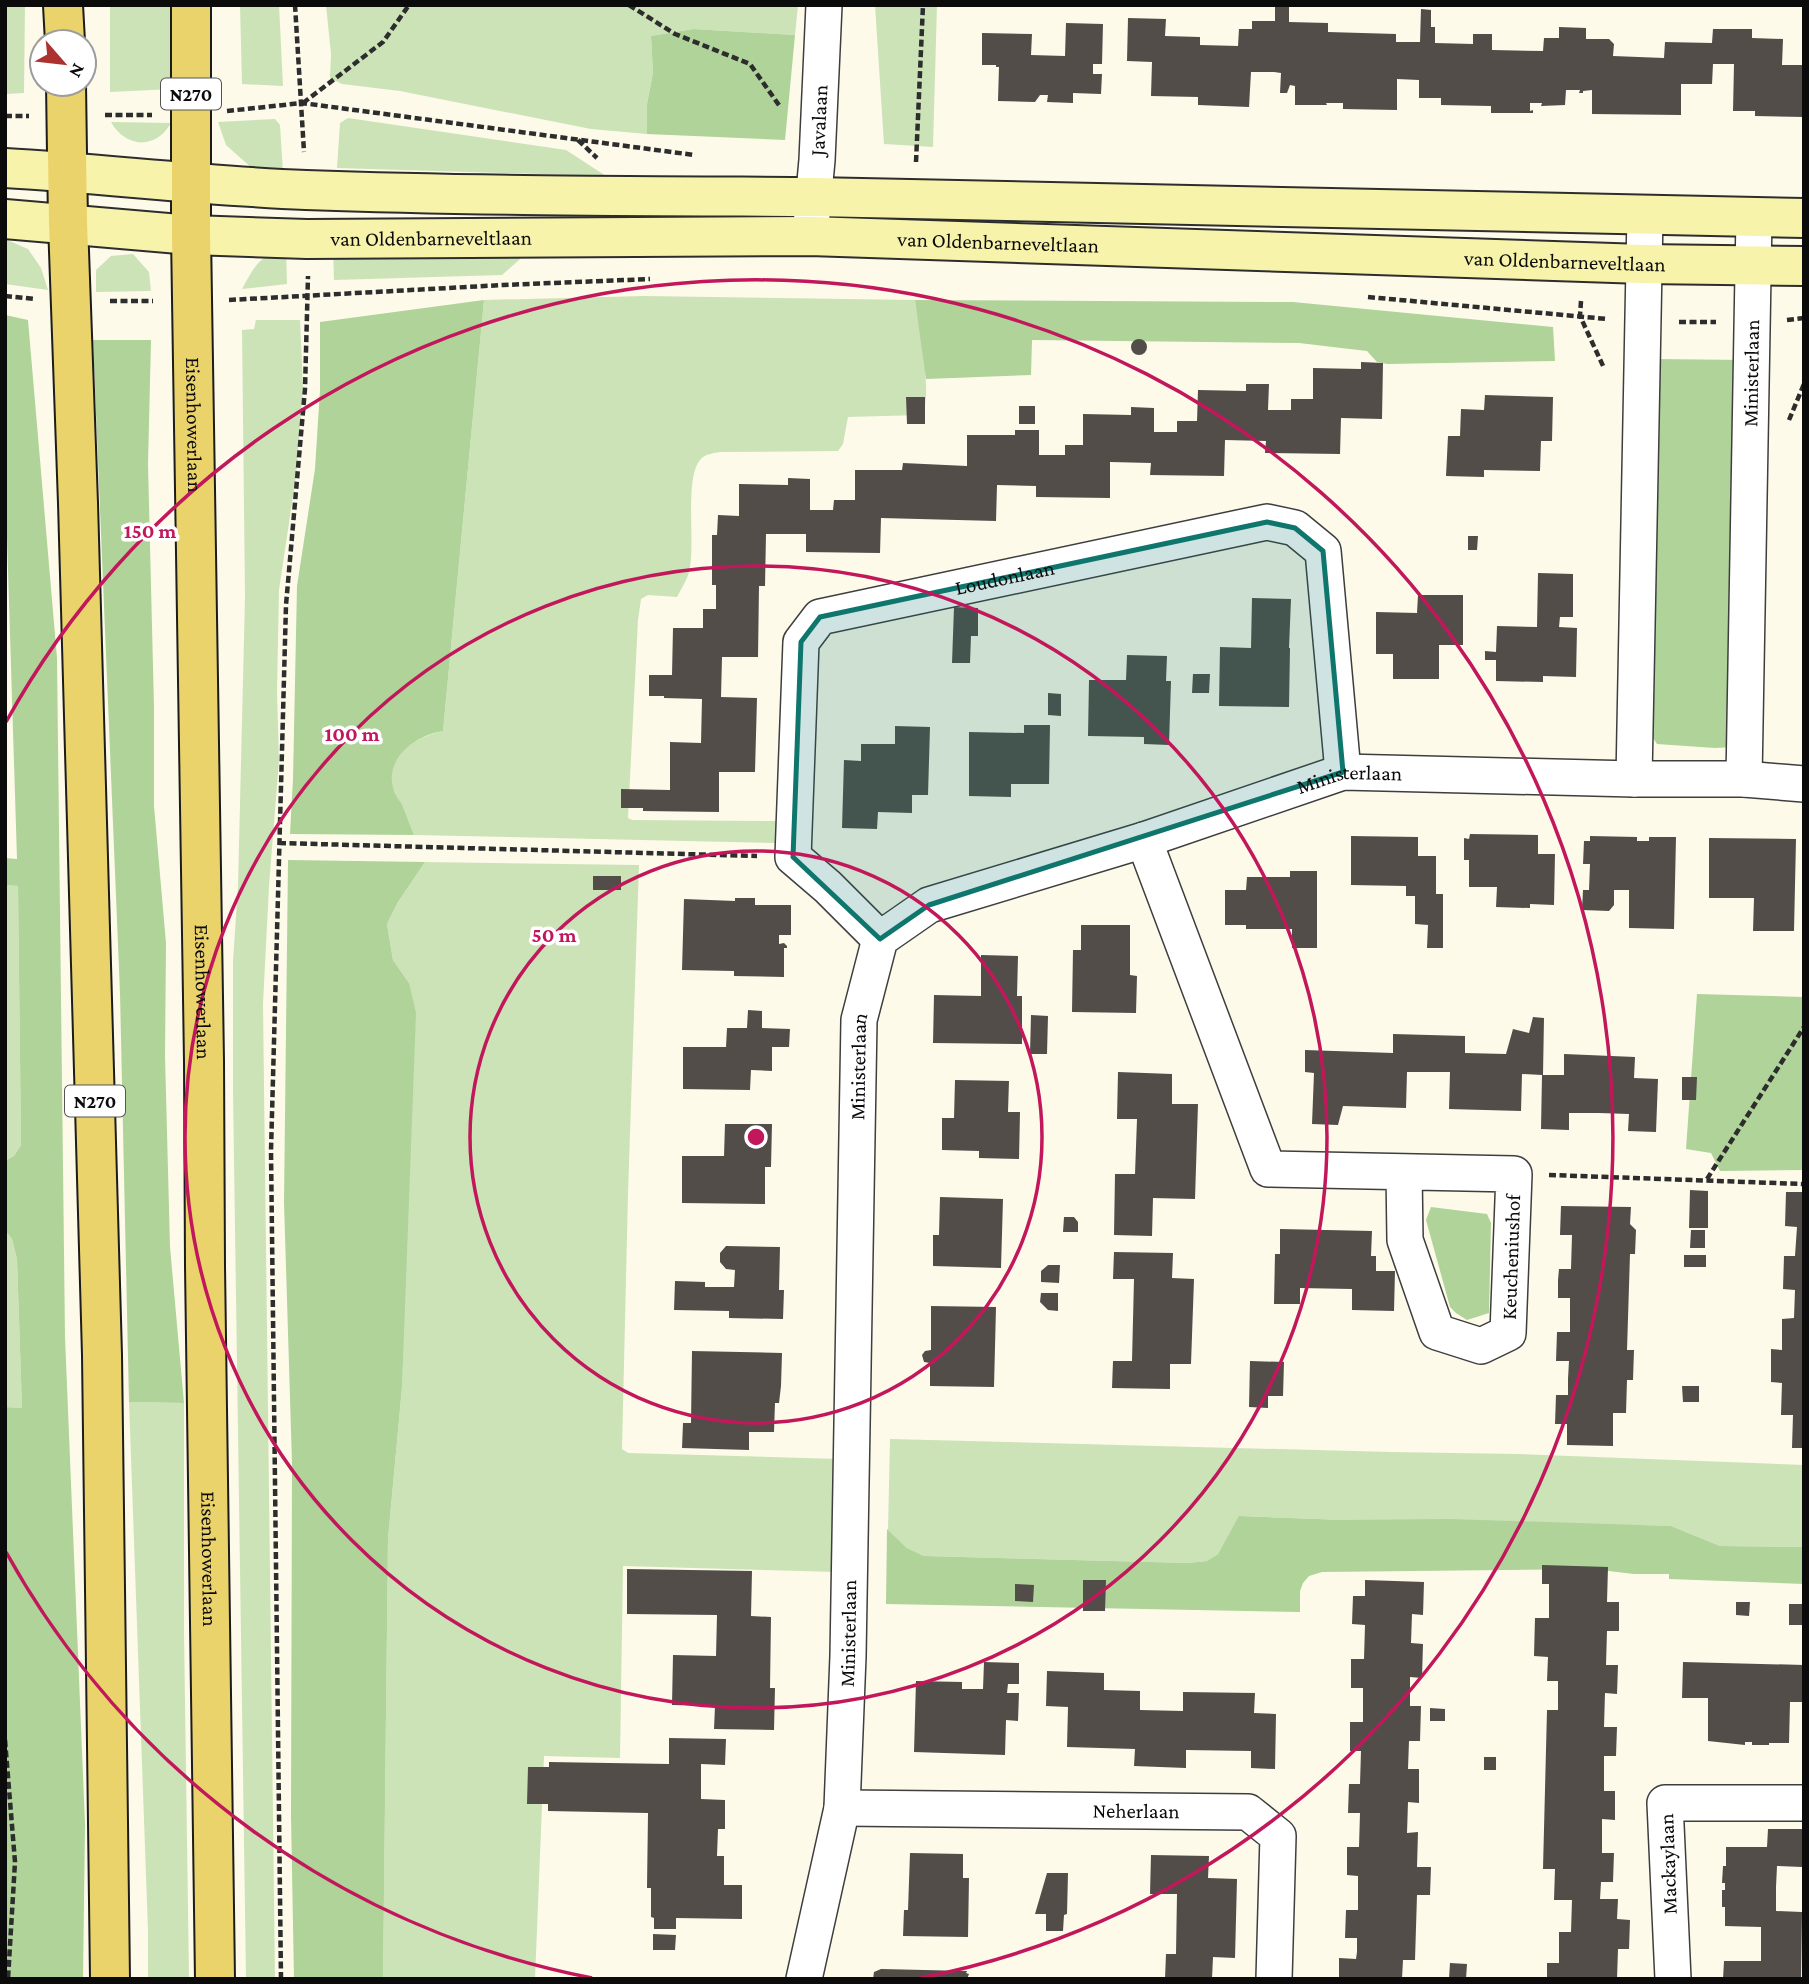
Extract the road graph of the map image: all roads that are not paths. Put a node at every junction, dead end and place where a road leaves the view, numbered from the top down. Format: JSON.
{"nodes":[{"id":1,"x":63,"y":5,"type":"edge"},
{"id":2,"x":191,"y":5,"type":"edge"},
{"id":3,"x":824,"y":5,"type":"edge"},
{"id":4,"x":64,"y":28,"type":"edge"},
{"id":5,"x":66,"y":98,"type":"edge"},
{"id":6,"x":5,"y":169,"type":"edge"},
{"id":7,"x":67,"y":172,"type":"junction"},
{"id":8,"x":815,"y":178,"type":"junction"},
{"id":9,"x":192,"y":183,"type":"junction"},
{"id":10,"x":1645,"y":215,"type":"junction"},
{"id":11,"x":1754,"y":217,"type":"junction"},
{"id":12,"x":1804,"y":218,"type":"edge"},
{"id":13,"x":5,"y":219,"type":"edge"},
{"id":14,"x":68,"y":223,"type":"junction"},
{"id":15,"x":191,"y":235,"type":"junction"},
{"id":16,"x":810,"y":236,"type":"junction"},
{"id":17,"x":1643,"y":264,"type":"junction"},
{"id":18,"x":1753,"y":266,"type":"junction"},
{"id":19,"x":1804,"y":266,"type":"edge"},
{"id":20,"x":1343,"y":772,"type":"junction"},
{"id":21,"x":1634,"y":779,"type":"junction"},
{"id":22,"x":1744,"y":779,"type":"junction"},
{"id":23,"x":1804,"y":784,"type":"edge"},
{"id":24,"x":1144,"y":840,"type":"junction"},
{"id":25,"x":880,"y":939,"type":"junction"},
{"id":26,"x":1404,"y":1172,"type":"junction"},
{"id":27,"x":1804,"y":1803,"type":"edge"},
{"id":28,"x":842,"y":1808,"type":"junction"},
{"id":29,"x":110,"y":1979,"type":"edge"},
{"id":30,"x":215,"y":1979,"type":"edge"},
{"id":31,"x":804,"y":1979,"type":"edge"},
{"id":32,"x":1274,"y":1979,"type":"edge"},
{"id":33,"x":1673,"y":1979,"type":"edge"}],
"edges":[{"from":1,"to":4,"type":"main road"},
{"from":2,"to":9,"type":"main road","name":"Eisenhowerlaan","number":"N270"},
{"from":3,"to":8,"type":"street","name":"Javalaan"},
{"from":5,"to":7,"type":"main road","number":"N270"},
{"from":6,"to":7,"type":"main road","name":"van Oldenbarneveltlaan"},
{"from":7,"to":9,"type":"main road","name":"van Oldenbarneveltlaan"},
{"from":7,"to":14,"type":"main road","number":"N270"},
{"from":8,"to":9,"type":"main road","name":"van Oldenbarneveltlaan"},
{"from":8,"to":10,"type":"main road","name":"van Oldenbarneveltlaan"},
{"from":8,"to":16,"type":"street","name":"Javalaan"},
{"from":9,"to":15,"type":"main road","name":"Eisenhowerlaan","number":"N270"},
{"from":10,"to":11,"type":"main road","name":"van Oldenbarneveltlaan"},
{"from":10,"to":17,"type":"street"},
{"from":11,"to":12,"type":"main road","name":"van Oldenbarneveltlaan"},
{"from":11,"to":18,"type":"street","name":"Ministerlaan"},
{"from":13,"to":14,"type":"main road","name":"van Oldenbarneveltlaan"},
{"from":14,"to":15,"type":"main road","name":"van Oldenbarneveltlaan"},
{"from":14,"to":29,"type":"main road","number":"N270"},
{"from":15,"to":16,"type":"main road","name":"van Oldenbarneveltlaan"},
{"from":15,"to":30,"type":"main road","name":"Eisenhowerlaan","number":"N270"},
{"from":16,"to":17,"type":"main road","name":"van Oldenbarneveltlaan"},
{"from":17,"to":18,"type":"main road","name":"van Oldenbarneveltlaan"},
{"from":17,"to":21,"type":"street"},
{"from":18,"to":19,"type":"main road","name":"van Oldenbarneveltlaan"},
{"from":18,"to":22,"type":"street","name":"Ministerlaan"},
{"from":20,"to":21,"type":"street","name":"Ministerlaan"},
{"from":20,"to":24,"type":"street","name":"Ministerlaan"},
{"from":20,"to":25,"type":"street","name":"Loudonlaan"},
{"from":21,"to":22,"type":"street","name":"Ministerlaan"},
{"from":22,"to":23,"type":"street","name":"Ministerlaan"},
{"from":24,"to":25,"type":"street","name":"Ministerlaan"},
{"from":24,"to":26,"type":"street","name":"Keucheniushof"},
{"from":25,"to":28,"type":"street","name":"Ministerlaan"},
{"from":26,"to":26,"type":"street","name":"Keucheniushof"},
{"from":27,"to":33,"type":"street","name":"Mackaylaan"},
{"from":28,"to":31,"type":"street","name":"Ministerlaan"},
{"from":28,"to":32,"type":"street","name":"Neherlaan"}]}
